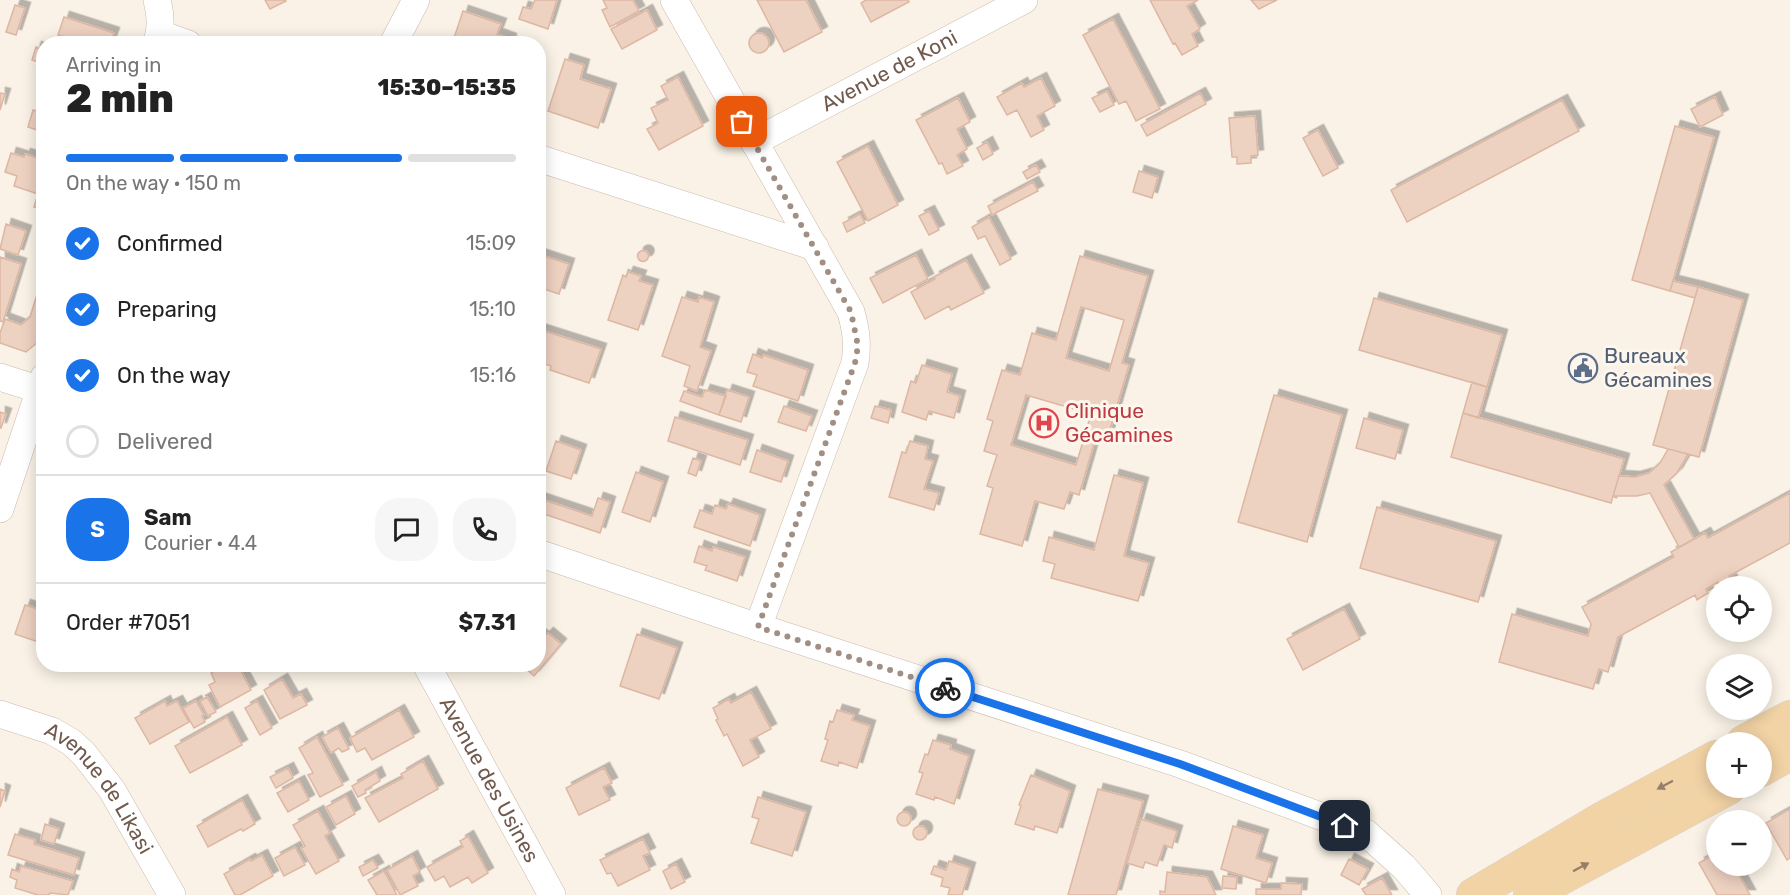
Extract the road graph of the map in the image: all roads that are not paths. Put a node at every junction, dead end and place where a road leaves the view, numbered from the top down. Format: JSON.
{"nodes":[{"id":1,"x":158,"y":0,"type":"edge"},
{"id":2,"x":416,"y":0,"type":"edge"},
{"id":3,"x":674,"y":0,"type":"edge"},
{"id":4,"x":1024,"y":0,"type":"edge"},
{"id":5,"x":158,"y":36,"type":"edge"},
{"id":6,"x":397,"y":36,"type":"edge"},
{"id":7,"x":754,"y":142,"type":"junction"},
{"id":8,"x":546,"y":161,"type":"edge"},
{"id":9,"x":815,"y":247,"type":"junction"},
{"id":10,"x":0,"y":377,"type":"edge"},
{"id":11,"x":36,"y":385,"type":"edge"},
{"id":12,"x":36,"y":404,"type":"edge"},
{"id":13,"x":0,"y":509,"type":"edge"},
{"id":14,"x":546,"y":556,"type":"edge"},
{"id":15,"x":758,"y":627,"type":"junction"},
{"id":16,"x":430,"y":672,"type":"edge"},
{"id":17,"x":0,"y":714,"type":"edge"},
{"id":18,"x":1790,"y":717,"type":"edge"},
{"id":19,"x":1762,"y":732,"type":"edge"},
{"id":20,"x":1790,"y":754,"type":"edge"},
{"id":21,"x":1706,"y":762,"type":"edge"},
{"id":22,"x":1772,"y":764,"type":"edge"},
{"id":23,"x":1710,"y":798,"type":"edge"},
{"id":24,"x":172,"y":895,"type":"edge"},
{"id":25,"x":552,"y":895,"type":"edge"},
{"id":26,"x":1428,"y":895,"type":"edge"},
{"id":27,"x":1473,"y":895,"type":"edge"},
{"id":28,"x":1530,"y":895,"type":"edge"}],
"edges":[{"from":1,"to":5,"type":"street"},
{"from":2,"to":6,"type":"street"},
{"from":3,"to":7,"type":"street"},
{"from":4,"to":7,"type":"street","name":"Avenue de Koni"},
{"from":7,"to":9,"type":"street"},
{"from":8,"to":9,"type":"street"},
{"from":9,"to":15,"type":"street"},
{"from":10,"to":11,"type":"street"},
{"from":12,"to":13,"type":"street"},
{"from":14,"to":15,"type":"street"},
{"from":15,"to":26,"type":"street"},
{"from":16,"to":25,"type":"street","name":"Avenue des Usines"},
{"from":17,"to":24,"type":"street","name":"Avenue de Likasi"},
{"from":18,"to":19,"type":"main road"},
{"from":20,"to":22,"type":"main road"},
{"from":21,"to":27,"type":"main road","one_way":true},
{"from":28,"to":23,"type":"main road","one_way":true}]}
